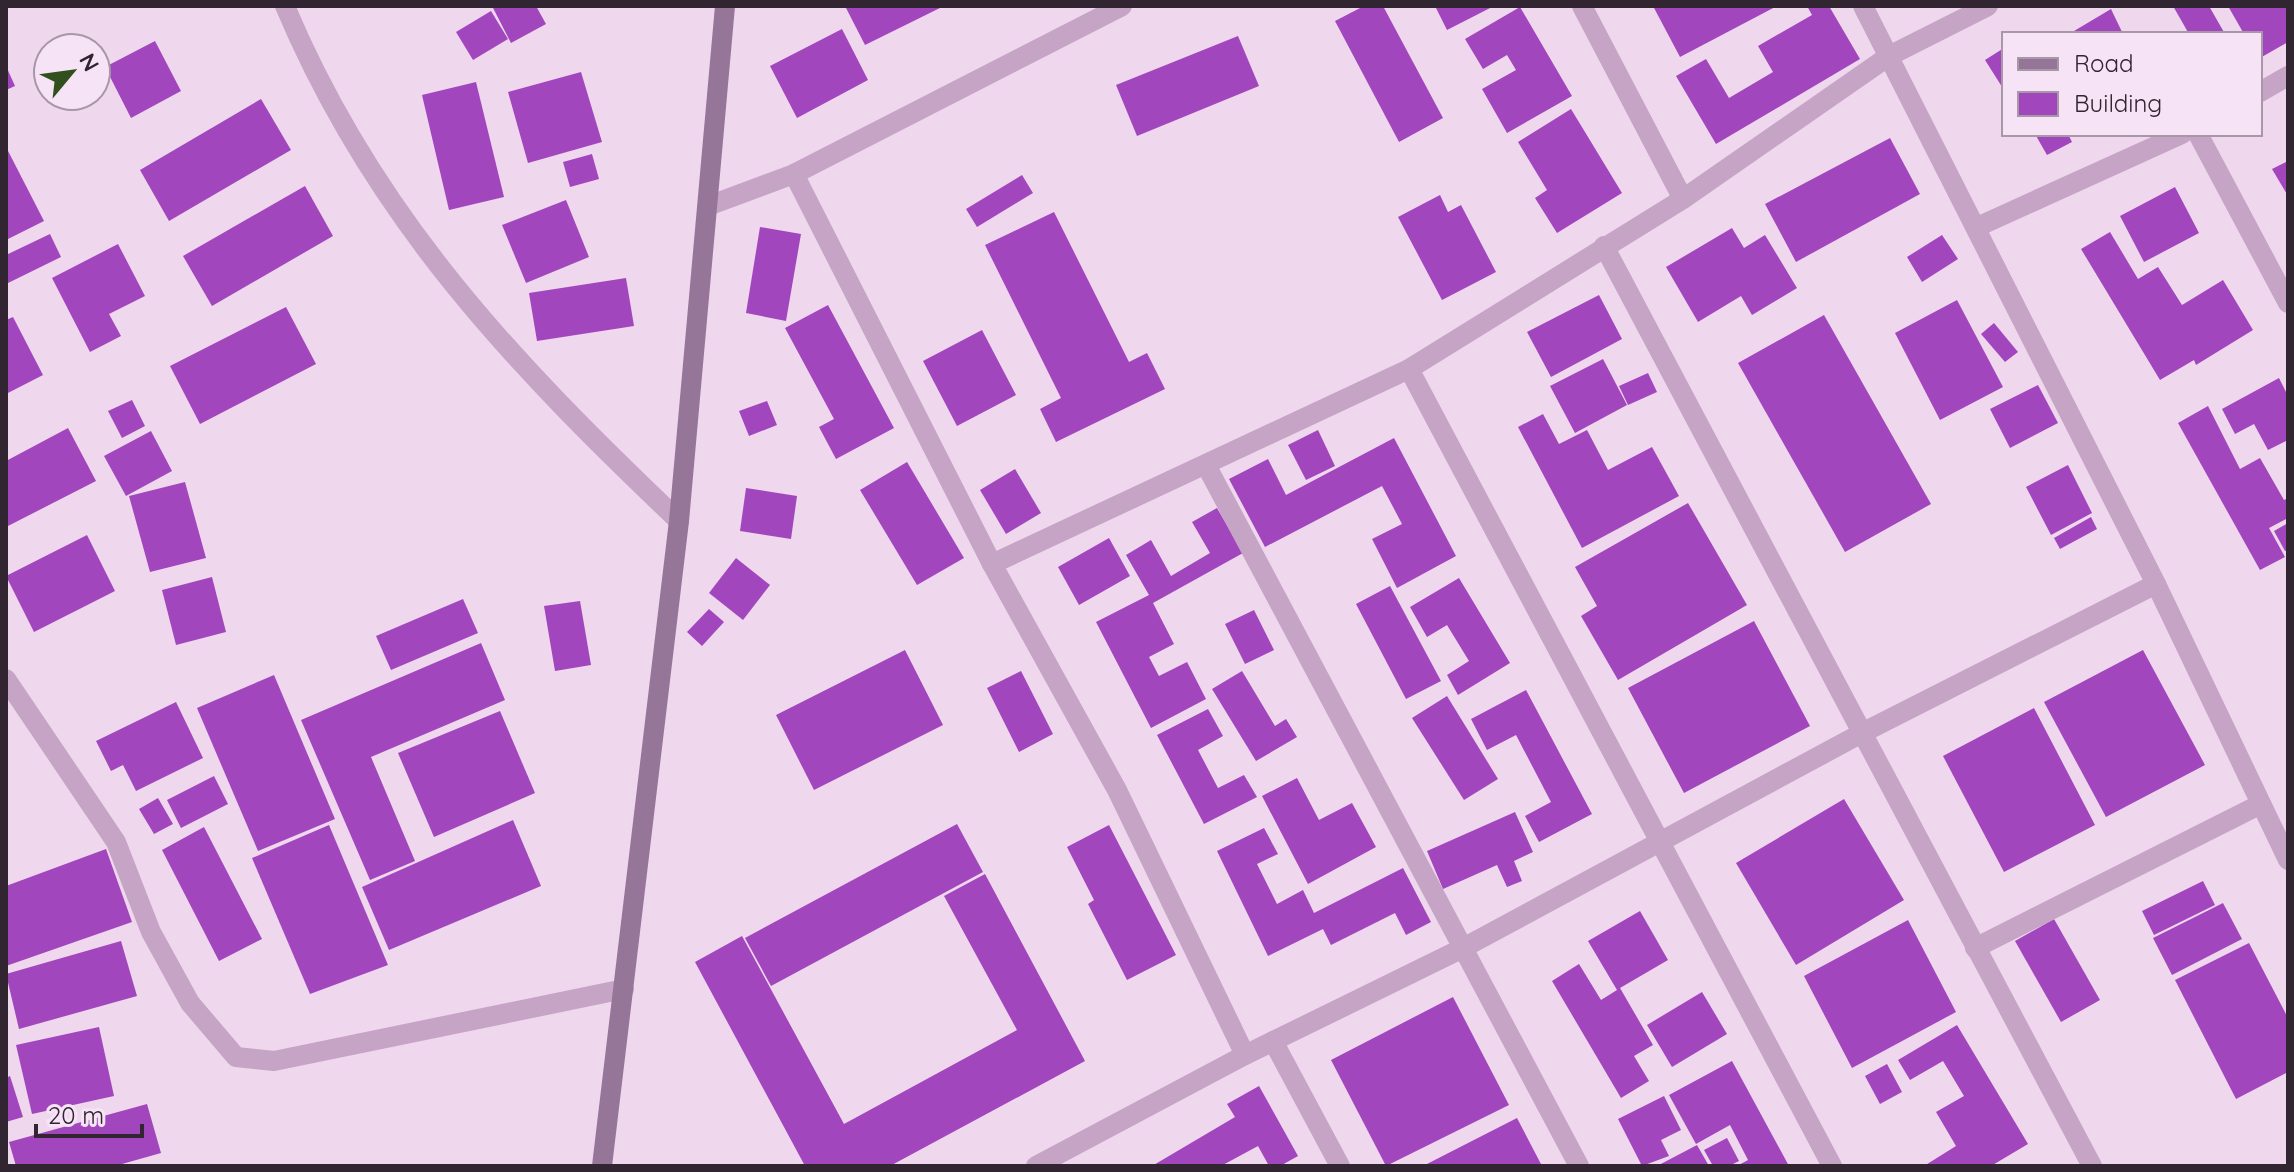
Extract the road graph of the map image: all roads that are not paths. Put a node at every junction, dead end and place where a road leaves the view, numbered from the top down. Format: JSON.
{"nodes":[{"id":1,"x":285,"y":6,"type":"edge"},
{"id":2,"x":725,"y":6,"type":"edge"},
{"id":3,"x":1122,"y":6,"type":"edge"},
{"id":4,"x":1582,"y":6,"type":"edge"},
{"id":5,"x":1863,"y":6,"type":"edge"},
{"id":6,"x":1988,"y":6,"type":"edge"},
{"id":7,"x":1889,"y":56,"type":"junction"},
{"id":8,"x":2288,"y":76,"type":"edge"},
{"id":9,"x":2262,"y":91,"type":"edge"},
{"id":10,"x":2178,"y":136,"type":"edge"},
{"id":11,"x":2199,"y":136,"type":"edge"},
{"id":12,"x":794,"y":174,"type":"junction"},
{"id":13,"x":1683,"y":199,"type":"junction"},
{"id":14,"x":708,"y":206,"type":"junction"},
{"id":15,"x":1977,"y":227,"type":"junction"},
{"id":16,"x":1604,"y":246,"type":"junction"},
{"id":17,"x":2288,"y":303,"type":"edge"},
{"id":18,"x":1409,"y":369,"type":"junction"},
{"id":19,"x":1206,"y":465,"type":"junction"},
{"id":20,"x":679,"y":521,"type":"junction"},
{"id":21,"x":992,"y":564,"type":"junction"},
{"id":22,"x":2156,"y":584,"type":"junction"},
{"id":23,"x":6,"y":679,"type":"edge"},
{"id":24,"x":1860,"y":734,"type":"junction"},
{"id":25,"x":2261,"y":804,"type":"junction"},
{"id":26,"x":1660,"y":840,"type":"junction"},
{"id":27,"x":2287,"y":856,"type":"edge"},
{"id":28,"x":1463,"y":948,"type":"junction"},
{"id":29,"x":1975,"y":948,"type":"junction"},
{"id":30,"x":624,"y":989,"type":"junction"},
{"id":31,"x":1273,"y":1041,"type":"junction"},
{"id":32,"x":1245,"y":1055,"type":"junction"},
{"id":33,"x":602,"y":1166,"type":"edge"},
{"id":34,"x":1036,"y":1166,"type":"edge"},
{"id":35,"x":1340,"y":1166,"type":"edge"},
{"id":36,"x":1579,"y":1166,"type":"edge"},
{"id":37,"x":1832,"y":1166,"type":"edge"},
{"id":38,"x":2092,"y":1166,"type":"edge"}],
"edges":[{"from":1,"to":20,"type":"street"},
{"from":2,"to":14,"type":"street"},
{"from":3,"to":12,"type":"street"},
{"from":4,"to":13,"type":"street"},
{"from":5,"to":7,"type":"street"},
{"from":6,"to":7,"type":"street"},
{"from":7,"to":13,"type":"street"},
{"from":7,"to":15,"type":"street"},
{"from":8,"to":9,"type":"street"},
{"from":10,"to":15,"type":"street"},
{"from":11,"to":17,"type":"street"},
{"from":12,"to":14,"type":"street"},
{"from":12,"to":21,"type":"street"},
{"from":13,"to":16,"type":"street"},
{"from":14,"to":20,"type":"street"},
{"from":15,"to":22,"type":"street"},
{"from":16,"to":18,"type":"street"},
{"from":16,"to":24,"type":"street"},
{"from":18,"to":19,"type":"street"},
{"from":18,"to":26,"type":"street"},
{"from":19,"to":21,"type":"street"},
{"from":19,"to":28,"type":"street"},
{"from":20,"to":30,"type":"street"},
{"from":21,"to":32,"type":"street"},
{"from":22,"to":24,"type":"street"},
{"from":22,"to":25,"type":"street"},
{"from":23,"to":30,"type":"street"},
{"from":24,"to":26,"type":"street"},
{"from":24,"to":29,"type":"street"},
{"from":25,"to":27,"type":"street"},
{"from":25,"to":29,"type":"street"},
{"from":26,"to":28,"type":"street"},
{"from":26,"to":37,"type":"street"},
{"from":28,"to":31,"type":"street"},
{"from":28,"to":36,"type":"street"},
{"from":29,"to":38,"type":"street"},
{"from":30,"to":33,"type":"street"},
{"from":31,"to":32,"type":"street"},
{"from":31,"to":35,"type":"street"},
{"from":32,"to":34,"type":"street"}]}
